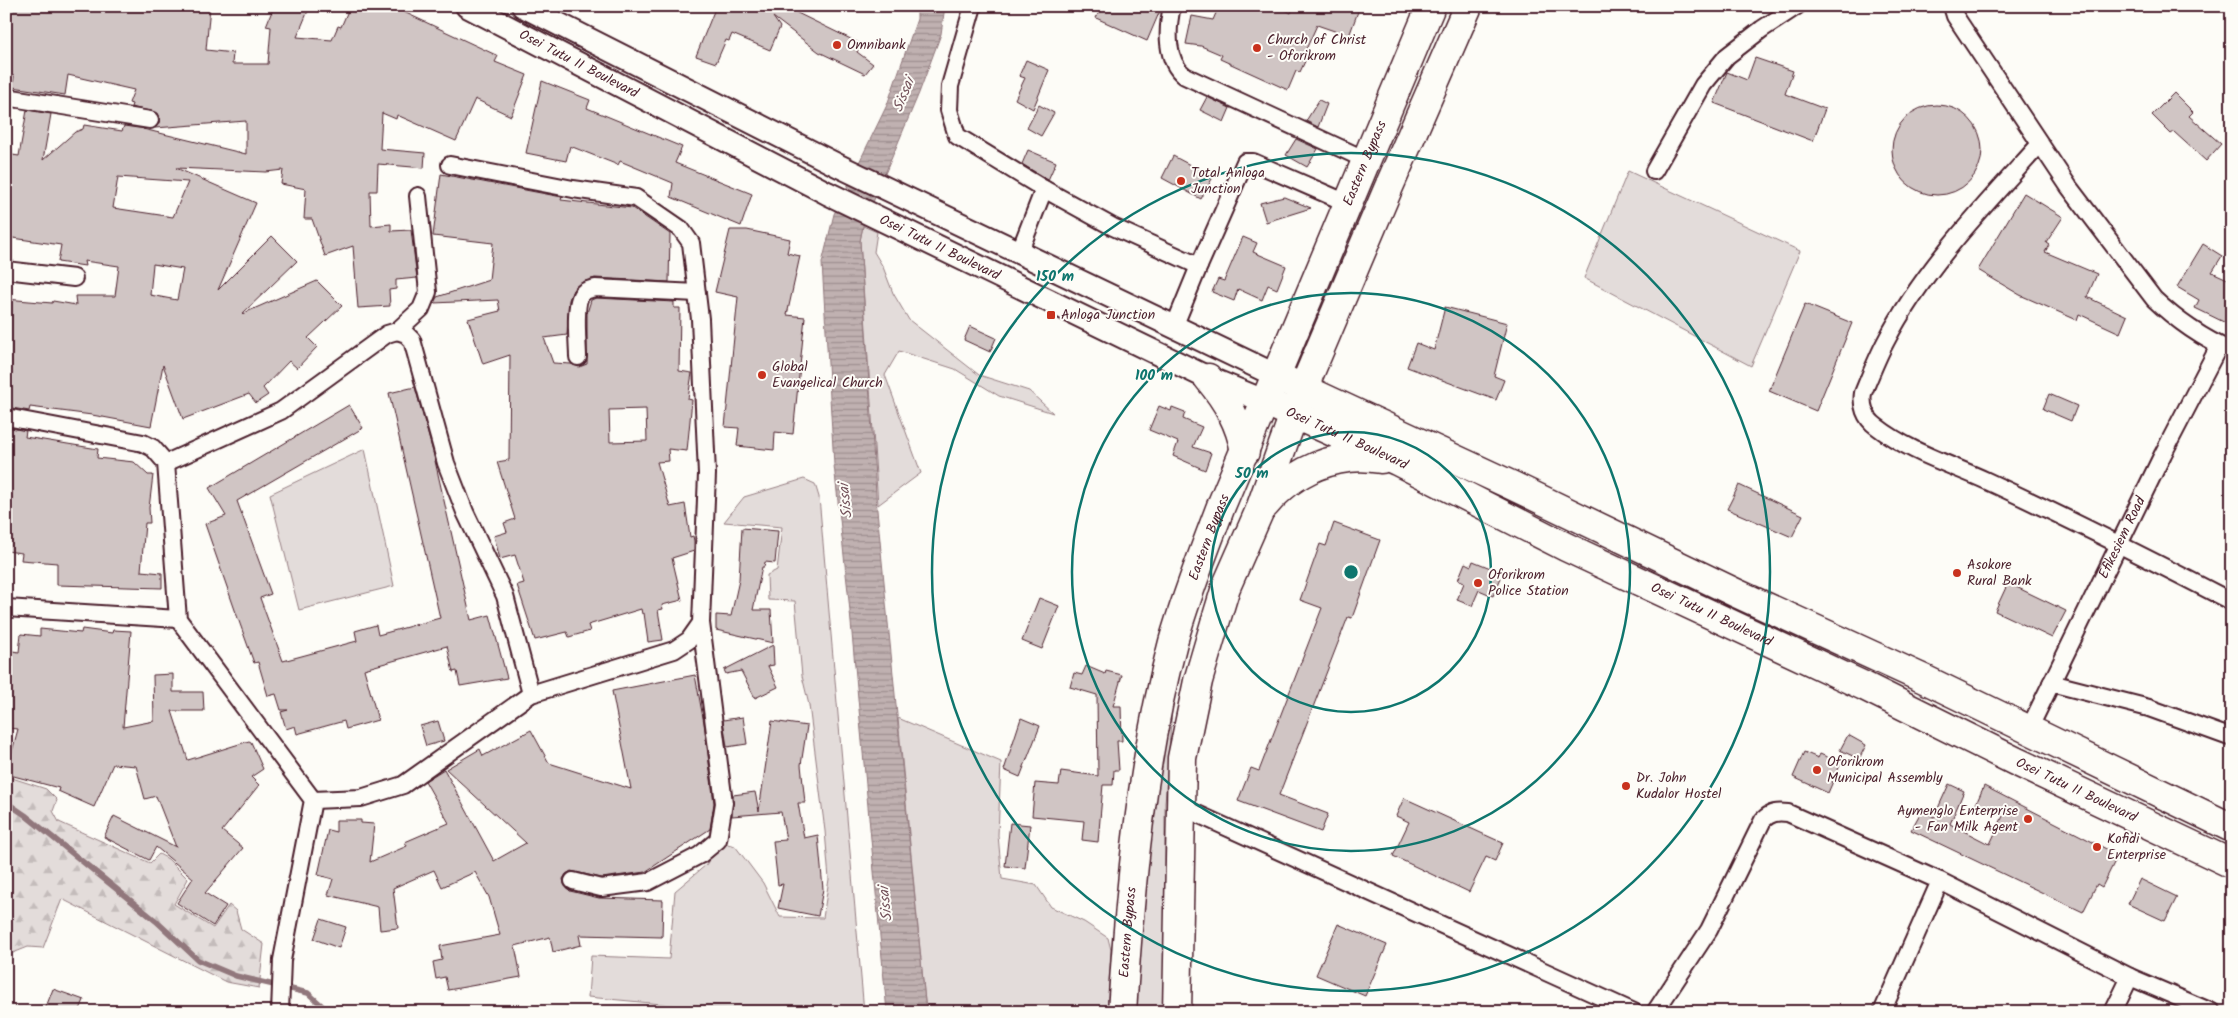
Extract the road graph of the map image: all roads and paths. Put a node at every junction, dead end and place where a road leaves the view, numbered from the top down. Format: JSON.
{"nodes":[{"id":1,"x":467,"y":6,"type":"edge"},
{"id":2,"x":523,"y":6,"type":"edge"},
{"id":3,"x":973,"y":6,"type":"edge"},
{"id":4,"x":1172,"y":6,"type":"edge"},
{"id":5,"x":1431,"y":6,"type":"edge"},
{"id":6,"x":1468,"y":6,"type":"edge"},
{"id":7,"x":1798,"y":6,"type":"edge"},
{"id":8,"x":1952,"y":6,"type":"edge"},
{"id":9,"x":6,"y":97,"type":"edge"},
{"id":10,"x":150,"y":120,"type":"dead end"},
{"id":11,"x":2040,"y":144,"type":"junction"},
{"id":12,"x":1366,"y":160,"type":"junction"},
{"id":13,"x":450,"y":165,"type":"dead end"},
{"id":14,"x":1654,"y":171,"type":"dead end"},
{"id":15,"x":1044,"y":189,"type":"junction"},
{"id":16,"x":418,"y":196,"type":"dead end"},
{"id":17,"x":1347,"y":203,"type":"junction"},
{"id":18,"x":1019,"y":253,"type":"junction"},
{"id":19,"x":1198,"y":266,"type":"junction"},
{"id":20,"x":6,"y":270,"type":"edge"},
{"id":21,"x":74,"y":278,"type":"dead end"},
{"id":22,"x":697,"y":293,"type":"junction"},
{"id":23,"x":1174,"y":327,"type":"junction"},
{"id":24,"x":397,"y":331,"type":"junction"},
{"id":25,"x":2225,"y":349,"type":"edge"},
{"id":26,"x":578,"y":357,"type":"dead end"},
{"id":27,"x":1275,"y":375,"type":"junction"},
{"id":28,"x":1208,"y":378,"type":"junction"},
{"id":29,"x":1304,"y":389,"type":"junction"},
{"id":30,"x":1264,"y":401,"type":"junction"},
{"id":31,"x":1294,"y":416,"type":"junction"},
{"id":32,"x":6,"y":417,"type":"edge"},
{"id":33,"x":1245,"y":452,"type":"junction"},
{"id":34,"x":1397,"y":461,"type":"junction"},
{"id":35,"x":166,"y":463,"type":"junction"},
{"id":36,"x":1259,"y":512,"type":"junction"},
{"id":37,"x":2119,"y":544,"type":"junction"},
{"id":38,"x":2232,"y":602,"type":"edge"},
{"id":39,"x":6,"y":608,"type":"edge"},
{"id":40,"x":178,"y":619,"type":"junction"},
{"id":41,"x":701,"y":624,"type":"junction"},
{"id":42,"x":2051,"y":683,"type":"junction"},
{"id":43,"x":531,"y":694,"type":"junction"},
{"id":44,"x":2028,"y":731,"type":"junction"},
{"id":45,"x":2232,"y":738,"type":"edge"},
{"id":46,"x":313,"y":800,"type":"junction"},
{"id":47,"x":1182,"y":807,"type":"junction"},
{"id":48,"x":2232,"y":828,"type":"edge"},
{"id":49,"x":2232,"y":864,"type":"edge"},
{"id":50,"x":573,"y":881,"type":"dead end"},
{"id":51,"x":1940,"y":881,"type":"junction"},
{"id":52,"x":2130,"y":977,"type":"junction"},
{"id":53,"x":280,"y":1012,"type":"edge"},
{"id":54,"x":1122,"y":1012,"type":"edge"},
{"id":55,"x":1177,"y":1012,"type":"edge"},
{"id":56,"x":1634,"y":1012,"type":"edge"},
{"id":57,"x":1655,"y":1012,"type":"edge"},
{"id":58,"x":1882,"y":1012,"type":"edge"},
{"id":59,"x":2113,"y":1012,"type":"edge"},
{"id":60,"x":2212,"y":1012,"type":"edge"}],
"edges":[{"from":1,"to":28,"type":"main road","name":"Osei Tutu II Boulevard"},
{"from":2,"to":18,"type":"main road","name":"Osei Tutu II Boulevard"},
{"from":3,"to":15,"type":"street"},
{"from":4,"to":12,"type":"street"},
{"from":5,"to":12,"type":"highway","name":"Eastern Bypass"},
{"from":6,"to":29,"type":"highway"},
{"from":7,"to":14,"type":"street"},
{"from":8,"to":11,"type":"street"},
{"from":9,"to":10,"type":"street"},
{"from":11,"to":25,"type":"street"},
{"from":11,"to":37,"type":"street"},
{"from":12,"to":17,"type":"highway","name":"Eastern Bypass"},
{"from":13,"to":22,"type":"street"},
{"from":15,"to":18,"type":"street"},
{"from":15,"to":19,"type":"street"},
{"from":16,"to":24,"type":"street"},
{"from":17,"to":19,"type":"street"},
{"from":17,"to":27,"type":"highway","name":"Eastern Bypass"},
{"from":18,"to":23,"type":"main road","name":"Osei Tutu II Boulevard"},
{"from":19,"to":23,"type":"street"},
{"from":20,"to":21,"type":"street"},
{"from":22,"to":26,"type":"street"},
{"from":22,"to":41,"type":"street"},
{"from":23,"to":27,"type":"main road","name":"Osei Tutu II Boulevard"},
{"from":24,"to":35,"type":"street"},
{"from":24,"to":43,"type":"street"},
{"from":25,"to":37,"type":"street","name":"Efikesiem Road"},
{"from":27,"to":29,"type":"highway","name":"Osei Tutu II Boulevard"},
{"from":27,"to":30,"type":"highway","name":"Eastern Bypass"},
{"from":28,"to":30,"type":"main road","name":"Osei Tutu II Boulevard"},
{"from":28,"to":33,"type":"highway"},
{"from":29,"to":31,"type":"highway"},
{"from":29,"to":44,"type":"highway","name":"Osei Tutu II Boulevard"},
{"from":30,"to":31,"type":"highway","name":"Osei Tutu II Boulevard"},
{"from":30,"to":33,"type":"highway","name":"Eastern Bypass"},
{"from":31,"to":34,"type":"highway","name":"Osei Tutu II Boulevard"},
{"from":31,"to":36,"type":"highway"},
{"from":32,"to":35,"type":"street"},
{"from":33,"to":54,"type":"highway","name":"Eastern Bypass"},
{"from":34,"to":36,"type":"highway"},
{"from":34,"to":49,"type":"highway","name":"Osei Tutu II Boulevard"},
{"from":35,"to":40,"type":"street"},
{"from":36,"to":47,"type":"highway"},
{"from":37,"to":38,"type":"street"},
{"from":37,"to":42,"type":"street","name":"Efikesiem Road"},
{"from":39,"to":40,"type":"street"},
{"from":40,"to":46,"type":"street"},
{"from":41,"to":43,"type":"street"},
{"from":41,"to":50,"type":"street"},
{"from":42,"to":44,"type":"street","name":"Efikesiem Road"},
{"from":42,"to":45,"type":"street"},
{"from":43,"to":46,"type":"street"},
{"from":44,"to":48,"type":"highway","name":"Osei Tutu II Boulevard"},
{"from":46,"to":53,"type":"street"},
{"from":47,"to":55,"type":"highway"},
{"from":47,"to":56,"type":"street"},
{"from":51,"to":52,"type":"street"},
{"from":51,"to":57,"type":"street"},
{"from":51,"to":58,"type":"street"},
{"from":52,"to":59,"type":"street"},
{"from":52,"to":60,"type":"street"}]}
